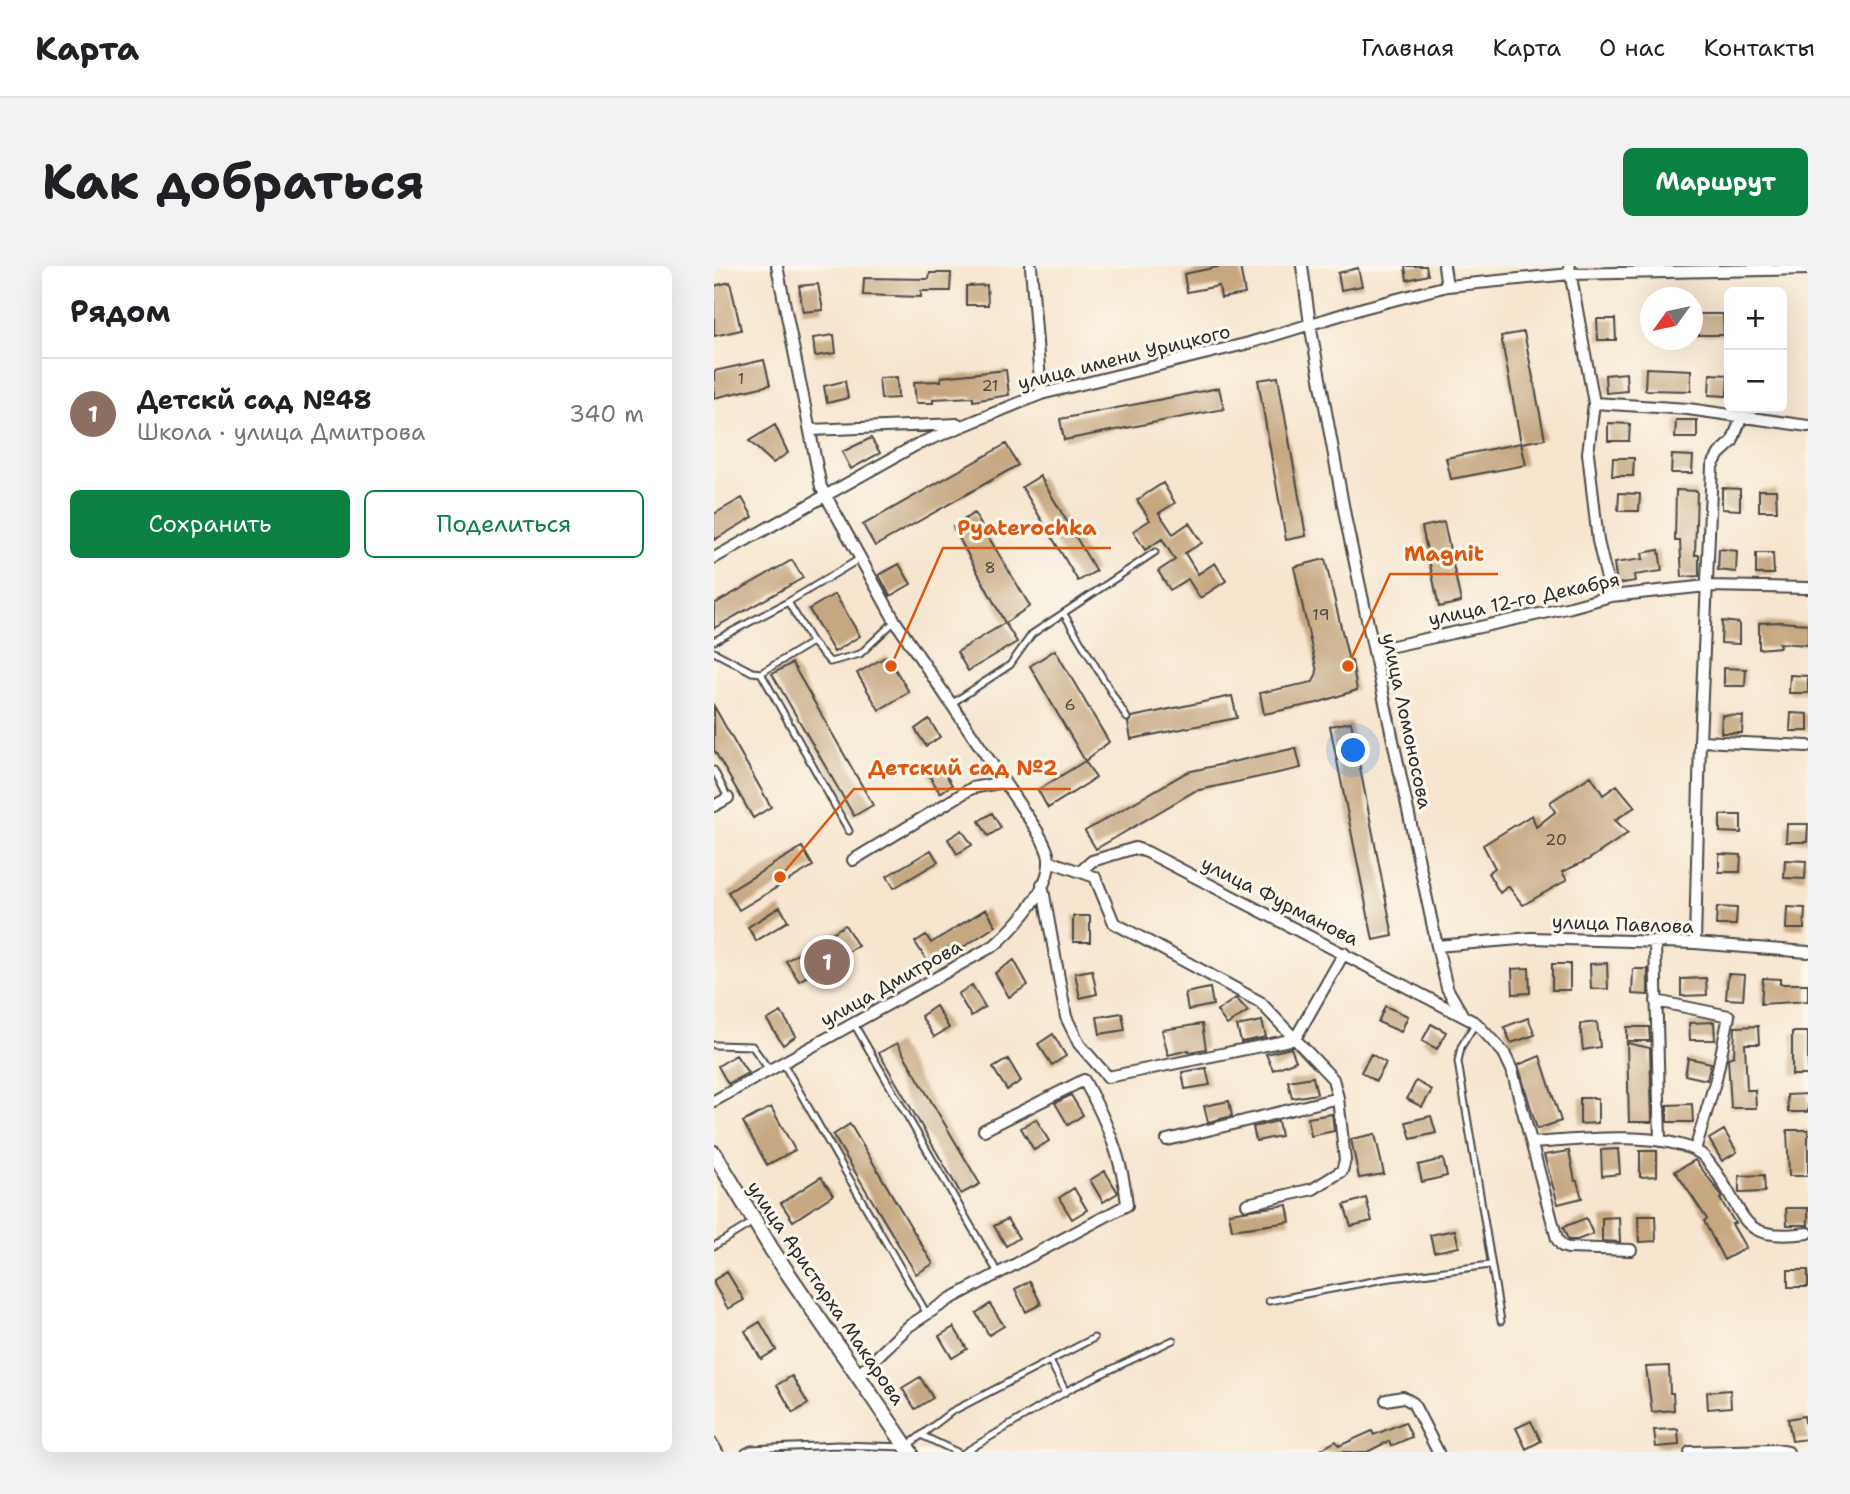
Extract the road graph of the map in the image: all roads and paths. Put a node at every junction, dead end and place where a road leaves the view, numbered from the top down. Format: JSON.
{"nodes":[{"id":1,"x":777,"y":266,"type":"edge"},
{"id":2,"x":1031,"y":266,"type":"edge"},
{"id":3,"x":1302,"y":266,"type":"edge"},
{"id":4,"x":1444,"y":266,"type":"edge"},
{"id":5,"x":1700,"y":268,"type":"edge"},
{"id":6,"x":1807,"y":269,"type":"edge"},
{"id":7,"x":1570,"y":270,"type":"edge"},
{"id":8,"x":1447,"y":286,"type":"junction"},
{"id":9,"x":1310,"y":324,"type":"junction"},
{"id":10,"x":1041,"y":394,"type":"junction"},
{"id":11,"x":1594,"y":403,"type":"junction"},
{"id":12,"x":1742,"y":416,"type":"junction"},
{"id":13,"x":965,"y":424,"type":"junction"},
{"id":14,"x":1808,"y":426,"type":"edge"},
{"id":15,"x":810,"y":430,"type":"junction"},
{"id":16,"x":825,"y":495,"type":"junction"},
{"id":17,"x":1155,"y":552,"type":"dead end"},
{"id":18,"x":714,"y":558,"type":"edge"},
{"id":19,"x":862,"y":558,"type":"junction"},
{"id":20,"x":1707,"y":586,"type":"junction"},
{"id":21,"x":1808,"y":588,"type":"edge"},
{"id":22,"x":1611,"y":596,"type":"junction"},
{"id":23,"x":788,"y":602,"type":"junction"},
{"id":24,"x":1064,"y":614,"type":"junction"},
{"id":25,"x":895,"y":621,"type":"junction"},
{"id":26,"x":714,"y":641,"type":"edge"},
{"id":27,"x":812,"y":642,"type":"junction"},
{"id":28,"x":1375,"y":650,"type":"junction"},
{"id":29,"x":714,"y":652,"type":"edge"},
{"id":30,"x":761,"y":673,"type":"junction"},
{"id":31,"x":951,"y":704,"type":"junction"},
{"id":32,"x":1126,"y":718,"type":"dead end"},
{"id":33,"x":1700,"y":741,"type":"junction"},
{"id":34,"x":1808,"y":746,"type":"edge"},
{"id":35,"x":714,"y":769,"type":"edge"},
{"id":36,"x":1003,"y":782,"type":"junction"},
{"id":37,"x":729,"y":798,"type":"joint"},
{"id":38,"x":714,"y":806,"type":"edge"},
{"id":39,"x":849,"y":831,"type":"dead end"},
{"id":40,"x":853,"y":860,"type":"dead end"},
{"id":41,"x":1049,"y":861,"type":"junction"},
{"id":42,"x":1081,"y":871,"type":"junction"},
{"id":43,"x":1042,"y":884,"type":"junction"},
{"id":44,"x":1655,"y":943,"type":"junction"},
{"id":45,"x":1695,"y":943,"type":"junction"},
{"id":46,"x":1437,"y":946,"type":"junction"},
{"id":47,"x":1808,"y":952,"type":"edge"},
{"id":48,"x":1344,"y":953,"type":"junction"},
{"id":49,"x":1656,"y":1001,"type":"junction"},
{"id":50,"x":1462,"y":1014,"type":"junction"},
{"id":51,"x":1476,"y":1023,"type":"junction"},
{"id":52,"x":854,"y":1024,"type":"junction"},
{"id":53,"x":1296,"y":1039,"type":"junction"},
{"id":54,"x":714,"y":1045,"type":"edge"},
{"id":55,"x":783,"y":1063,"type":"junction"},
{"id":56,"x":770,"y":1071,"type":"junction"},
{"id":57,"x":1338,"y":1098,"type":"junction"},
{"id":58,"x":714,"y":1101,"type":"edge"},
{"id":59,"x":984,"y":1130,"type":"dead end"},
{"id":60,"x":1167,"y":1140,"type":"dead end"},
{"id":61,"x":1660,"y":1141,"type":"junction"},
{"id":62,"x":1532,"y":1143,"type":"junction"},
{"id":63,"x":1695,"y":1150,"type":"junction"},
{"id":64,"x":714,"y":1153,"type":"edge"},
{"id":65,"x":1247,"y":1204,"type":"dead end"},
{"id":66,"x":754,"y":1222,"type":"junction"},
{"id":67,"x":1808,"y":1233,"type":"edge"},
{"id":68,"x":714,"y":1246,"type":"edge"},
{"id":69,"x":1631,"y":1250,"type":"dead end"},
{"id":70,"x":1490,"y":1265,"type":"junction"},
{"id":71,"x":998,"y":1273,"type":"junction"},
{"id":72,"x":1269,"y":1301,"type":"dead end"},
{"id":73,"x":927,"y":1314,"type":"junction"},
{"id":74,"x":1501,"y":1321,"type":"dead end"},
{"id":75,"x":1094,"y":1338,"type":"dead end"},
{"id":76,"x":1173,"y":1340,"type":"dead end"},
{"id":77,"x":1050,"y":1361,"type":"junction"},
{"id":78,"x":857,"y":1376,"type":"junction"},
{"id":79,"x":1066,"y":1392,"type":"junction"},
{"id":80,"x":1386,"y":1400,"type":"dead end"},
{"id":81,"x":921,"y":1435,"type":"junction"},
{"id":82,"x":714,"y":1442,"type":"edge"},
{"id":83,"x":908,"y":1449,"type":"edge"},
{"id":84,"x":720,"y":1452,"type":"edge"},
{"id":85,"x":745,"y":1452,"type":"edge"},
{"id":86,"x":957,"y":1452,"type":"edge"},
{"id":87,"x":965,"y":1452,"type":"edge"},
{"id":88,"x":1438,"y":1452,"type":"edge"},
{"id":89,"x":1690,"y":1452,"type":"edge"},
{"id":90,"x":1788,"y":1452,"type":"edge"}],
"edges":[{"from":1,"to":15,"type":"street"},
{"from":2,"to":10,"type":"street"},
{"from":3,"to":9,"type":"street","name":"улица Ломоносова"},
{"from":4,"to":8,"type":"street"},
{"from":5,"to":6,"type":"street","name":"улица имени Урицкого"},
{"from":5,"to":7,"type":"street","name":"улица имени Урицкого"},
{"from":7,"to":8,"type":"street","name":"улица имени Урицкого"},
{"from":7,"to":11,"type":"street"},
{"from":8,"to":9,"type":"street","name":"улица имени Урицкого"},
{"from":9,"to":10,"type":"street","name":"улица имени Урицкого"},
{"from":9,"to":28,"type":"street","name":"улица Ломоносова"},
{"from":10,"to":13,"type":"street","name":"улица имени Урицкого"},
{"from":11,"to":12,"type":"street"},
{"from":11,"to":22,"type":"street"},
{"from":12,"to":14,"type":"street"},
{"from":12,"to":20,"type":"street"},
{"from":13,"to":15,"type":"street"},
{"from":13,"to":16,"type":"street","name":"улица имени Урицкого"},
{"from":15,"to":16,"type":"street"},
{"from":16,"to":18,"type":"street","name":"улица имени Урицкого"},
{"from":16,"to":19,"type":"street"},
{"from":17,"to":24,"type":"lane"},
{"from":19,"to":23,"type":"lane"},
{"from":19,"to":25,"type":"street"},
{"from":20,"to":21,"type":"street","name":"улица 12-го Декабря"},
{"from":20,"to":22,"type":"street","name":"улица 12-го Декабря"},
{"from":20,"to":33,"type":"street"},
{"from":22,"to":28,"type":"street","name":"улица 12-го Декабря"},
{"from":23,"to":26,"type":"lane"},
{"from":23,"to":27,"type":"lane"},
{"from":24,"to":31,"type":"lane"},
{"from":24,"to":32,"type":"lane"},
{"from":25,"to":27,"type":"lane"},
{"from":25,"to":31,"type":"street"},
{"from":27,"to":30,"type":"lane"},
{"from":28,"to":46,"type":"street","name":"улица Ломоносова"},
{"from":29,"to":30,"type":"lane"},
{"from":30,"to":39,"type":"lane"},
{"from":31,"to":36,"type":"street"},
{"from":33,"to":34,"type":"street"},
{"from":33,"to":45,"type":"street"},
{"from":35,"to":37,"type":"lane"},
{"from":36,"to":40,"type":"street"},
{"from":36,"to":41,"type":"street"},
{"from":37,"to":38,"type":"street"},
{"from":41,"to":42,"type":"street"},
{"from":41,"to":43,"type":"street","name":"улица Дмитрова"},
{"from":42,"to":48,"type":"street","name":"улица Фурманова"},
{"from":42,"to":53,"type":"street"},
{"from":43,"to":52,"type":"street","name":"улица Дмитрова"},
{"from":43,"to":53,"type":"street"},
{"from":44,"to":45,"type":"street","name":"улица Павлова"},
{"from":44,"to":46,"type":"street","name":"улица Павлова"},
{"from":44,"to":49,"type":"street"},
{"from":45,"to":47,"type":"street","name":"улица Павлова"},
{"from":46,"to":50,"type":"street","name":"улица Ломоносова"},
{"from":48,"to":50,"type":"street","name":"улица Фурманова"},
{"from":48,"to":53,"type":"street"},
{"from":49,"to":61,"type":"street"},
{"from":49,"to":63,"type":"street"},
{"from":50,"to":51,"type":"street","name":"улица Фурманова"},
{"from":51,"to":62,"type":"street","name":"улица Фурманова"},
{"from":51,"to":70,"type":"lane"},
{"from":52,"to":55,"type":"street","name":"улица Дмитрова"},
{"from":52,"to":71,"type":"lane"},
{"from":53,"to":57,"type":"street"},
{"from":54,"to":56,"type":"lane"},
{"from":55,"to":56,"type":"street","name":"улица Дмитрова"},
{"from":55,"to":73,"type":"lane"},
{"from":56,"to":58,"type":"street","name":"улица Дмитрова"},
{"from":57,"to":60,"type":"street"},
{"from":57,"to":65,"type":"street"},
{"from":59,"to":71,"type":"street"},
{"from":61,"to":62,"type":"street"},
{"from":61,"to":63,"type":"street"},
{"from":62,"to":69,"type":"street","name":"улица Фурманова"},
{"from":63,"to":67,"type":"street"},
{"from":64,"to":66,"type":"street","name":"улица Аристарха Макарова"},
{"from":66,"to":68,"type":"lane"},
{"from":66,"to":78,"type":"street","name":"улица Аристарха Макарова"},
{"from":70,"to":72,"type":"lane"},
{"from":70,"to":74,"type":"lane"},
{"from":71,"to":73,"type":"street"},
{"from":73,"to":78,"type":"street"},
{"from":75,"to":77,"type":"lane"},
{"from":76,"to":79,"type":"lane"},
{"from":77,"to":79,"type":"lane"},
{"from":77,"to":81,"type":"lane"},
{"from":78,"to":83,"type":"street","name":"улица Аристарха Макарова"},
{"from":79,"to":87,"type":"lane"},
{"from":80,"to":88,"type":"street"},
{"from":81,"to":83,"type":"lane"},
{"from":81,"to":86,"type":"lane"},
{"from":82,"to":84,"type":"lane"},
{"from":83,"to":85,"type":"lane"},
{"from":89,"to":90,"type":"street"}]}
